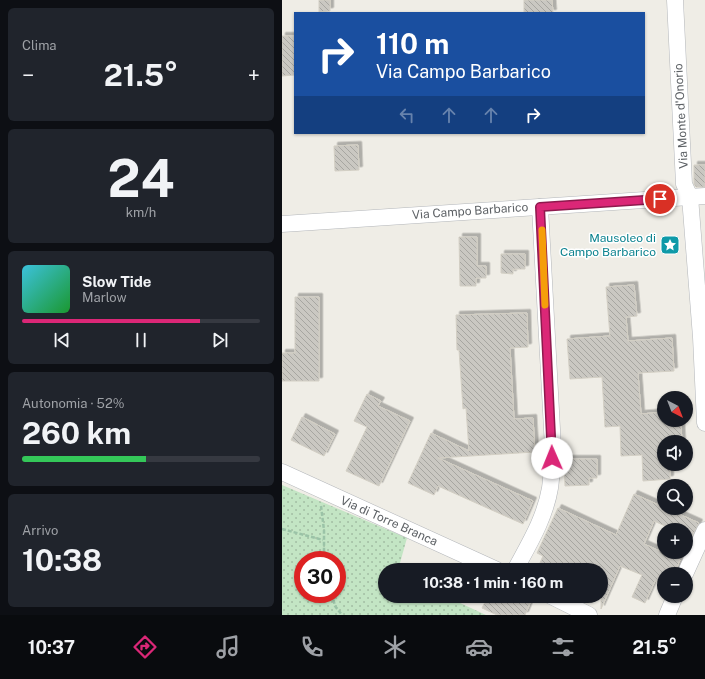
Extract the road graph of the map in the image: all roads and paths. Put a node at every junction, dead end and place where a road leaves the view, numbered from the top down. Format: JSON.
{"nodes":[{"id":1,"x":675,"y":0,"type":"edge"},
{"id":2,"x":697,"y":196,"type":"edge"},
{"id":3,"x":540,"y":207,"type":"junction"},
{"id":4,"x":282,"y":224,"type":"edge"},
{"id":5,"x":703,"y":338,"type":"edge"},
{"id":6,"x":705,"y":423,"type":"edge"},
{"id":7,"x":282,"y":472,"type":"edge"},
{"id":8,"x":319,"y":490,"type":"junction"},
{"id":9,"x":282,"y":528,"type":"edge"},
{"id":10,"x":705,"y":530,"type":"edge"},
{"id":11,"x":324,"y":540,"type":"junction"},
{"id":12,"x":324,"y":551,"type":"edge"},
{"id":13,"x":481,"y":563,"type":"edge"},
{"id":14,"x":519,"y":563,"type":"edge"},
{"id":15,"x":688,"y":567,"type":"edge"},
{"id":16,"x":334,"y":603,"type":"edge"},
{"id":17,"x":565,"y":603,"type":"edge"},
{"id":18,"x":672,"y":603,"type":"edge"},
{"id":19,"x":342,"y":615,"type":"edge"},
{"id":20,"x":589,"y":615,"type":"edge"},
{"id":21,"x":666,"y":615,"type":"edge"}],
"edges":[{"from":1,"to":2,"type":"street","name":"Via Monte d'Onorio"},
{"from":2,"to":3,"type":"street","name":"Via Campo Barbarico"},
{"from":2,"to":5,"type":"street","name":"Via Monte d'Onorio"},
{"from":3,"to":4,"type":"street","name":"Via Campo Barbarico"},
{"from":3,"to":14,"type":"street"},
{"from":5,"to":6,"type":"street","name":"Via Monte d'Onorio"},
{"from":7,"to":8,"type":"street","name":"Via di Torre Branca"},
{"from":8,"to":11,"type":"path"},
{"from":8,"to":13,"type":"street","name":"Via di Torre Branca"},
{"from":9,"to":11,"type":"path"},
{"from":10,"to":15,"type":"street"},
{"from":11,"to":12,"type":"path"},
{"from":16,"to":19,"type":"path"},
{"from":17,"to":20,"type":"street"},
{"from":18,"to":21,"type":"street"}]}
